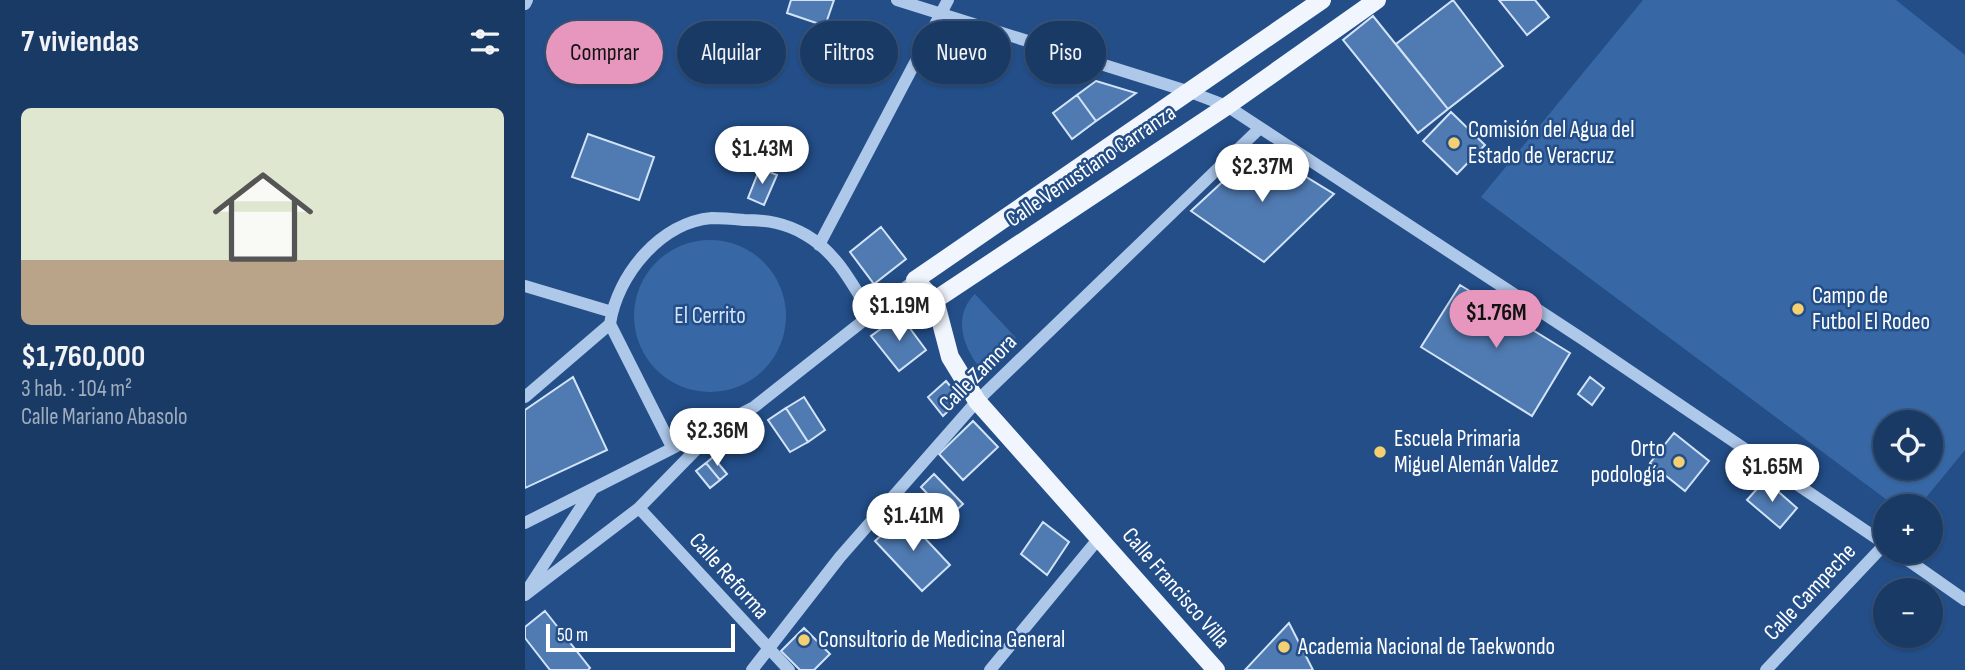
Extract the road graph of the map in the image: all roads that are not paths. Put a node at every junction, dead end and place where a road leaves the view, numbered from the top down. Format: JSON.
{"nodes":[{"id":1,"x":897,"y":0,"type":"edge"},
{"id":2,"x":948,"y":0,"type":"edge"},
{"id":3,"x":1322,"y":0,"type":"edge"},
{"id":4,"x":1377,"y":0,"type":"edge"},
{"id":5,"x":942,"y":13,"type":"junction"},
{"id":6,"x":1190,"y":92,"type":"junction"},
{"id":7,"x":1227,"y":106,"type":"junction"},
{"id":8,"x":1260,"y":128,"type":"junction"},
{"id":9,"x":819,"y":245,"type":"junction"},
{"id":10,"x":915,"y":280,"type":"junction"},
{"id":11,"x":525,"y":286,"type":"edge"},
{"id":12,"x":935,"y":300,"type":"junction"},
{"id":13,"x":870,"y":313,"type":"junction"},
{"id":14,"x":611,"y":318,"type":"junction"},
{"id":15,"x":525,"y":397,"type":"edge"},
{"id":16,"x":977,"y":401,"type":"junction"},
{"id":17,"x":724,"y":422,"type":"junction"},
{"id":18,"x":672,"y":447,"type":"junction"},
{"id":19,"x":593,"y":490,"type":"junction"},
{"id":20,"x":639,"y":508,"type":"junction"},
{"id":21,"x":525,"y":523,"type":"edge"},
{"id":22,"x":1873,"y":536,"type":"edge"},
{"id":23,"x":1099,"y":537,"type":"junction"},
{"id":24,"x":1873,"y":557,"type":"edge"},
{"id":25,"x":1916,"y":564,"type":"edge"},
{"id":26,"x":525,"y":594,"type":"edge"},
{"id":27,"x":1963,"y":594,"type":"edge"},
{"id":28,"x":768,"y":650,"type":"junction"},
{"id":29,"x":752,"y":670,"type":"edge"},
{"id":30,"x":789,"y":670,"type":"edge"},
{"id":31,"x":990,"y":670,"type":"edge"},
{"id":32,"x":1216,"y":670,"type":"edge"},
{"id":33,"x":1766,"y":670,"type":"edge"}],
"edges":[{"from":1,"to":5,"type":"street"},
{"from":2,"to":5,"type":"street"},
{"from":3,"to":6,"type":"main road","name":"Calle Venustiano Carranza"},
{"from":4,"to":7,"type":"main road","name":"Calle Venustiano Carranza"},
{"from":5,"to":6,"type":"street"},
{"from":5,"to":9,"type":"street"},
{"from":6,"to":7,"type":"street"},
{"from":6,"to":10,"type":"main road","name":"Calle Venustiano Carranza"},
{"from":7,"to":8,"type":"street"},
{"from":7,"to":12,"type":"main road","name":"Calle Venustiano Carranza"},
{"from":8,"to":16,"type":"street","name":"Calle Zamora"},
{"from":8,"to":22,"type":"street"},
{"from":9,"to":13,"type":"street"},
{"from":9,"to":14,"type":"street"},
{"from":10,"to":12,"type":"main road"},
{"from":10,"to":13,"type":"street"},
{"from":11,"to":14,"type":"street"},
{"from":12,"to":13,"type":"street"},
{"from":12,"to":16,"type":"main road","name":"Calle Francisco Villa"},
{"from":13,"to":17,"type":"street"},
{"from":14,"to":15,"type":"street"},
{"from":14,"to":18,"type":"street"},
{"from":16,"to":23,"type":"main road","name":"Calle Francisco Villa"},
{"from":16,"to":28,"type":"street","name":"Calle Zamora"},
{"from":17,"to":18,"type":"street"},
{"from":17,"to":20,"type":"street"},
{"from":18,"to":19,"type":"street"},
{"from":19,"to":21,"type":"street"},
{"from":19,"to":26,"type":"street"},
{"from":20,"to":26,"type":"street"},
{"from":20,"to":28,"type":"street","name":"Calle Reforma"},
{"from":23,"to":31,"type":"street"},
{"from":23,"to":32,"type":"main road","name":"Calle Francisco Villa"},
{"from":24,"to":33,"type":"street","name":"Calle Campeche"},
{"from":25,"to":27,"type":"street"},
{"from":28,"to":29,"type":"street","name":"Calle Zamora"},
{"from":28,"to":30,"type":"street","name":"Calle Reforma"}]}
